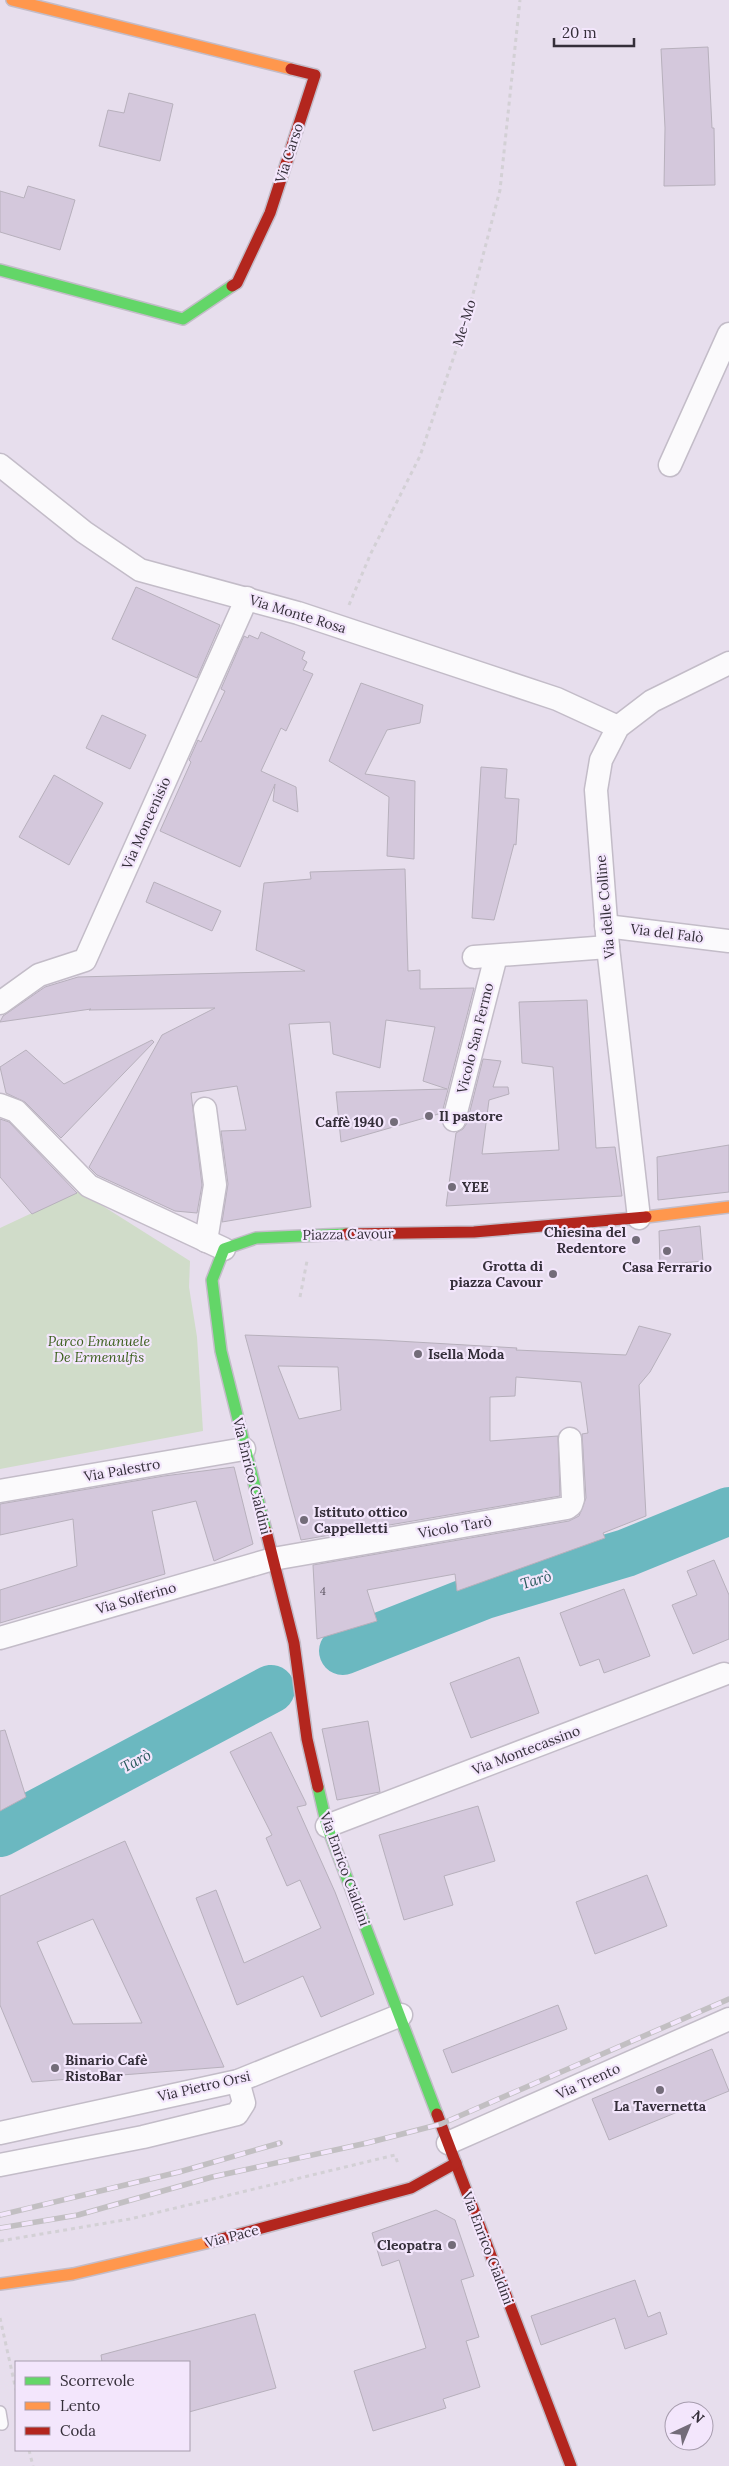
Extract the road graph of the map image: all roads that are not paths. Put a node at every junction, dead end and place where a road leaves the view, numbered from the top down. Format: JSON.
{"nodes":[{"id":1,"x":12,"y":0,"type":"edge"},
{"id":2,"x":0,"y":270,"type":"edge"},
{"id":3,"x":729,"y":334,"type":"edge"},
{"id":4,"x":0,"y":465,"type":"edge"},
{"id":5,"x":670,"y":466,"type":"dead end"},
{"id":6,"x":247,"y":598,"type":"junction"},
{"id":7,"x":729,"y":663,"type":"edge"},
{"id":8,"x":618,"y":727,"type":"junction"},
{"id":9,"x":607,"y":936,"type":"junction"},
{"id":10,"x":729,"y":941,"type":"edge"},
{"id":11,"x":0,"y":1003,"type":"edge"},
{"id":12,"x":0,"y":1105,"type":"edge"},
{"id":13,"x":204,"y":1109,"type":"dead end"},
{"id":14,"x":454,"y":1120,"type":"dead end"},
{"id":15,"x":729,"y":1207,"type":"edge"},
{"id":16,"x":639,"y":1218,"type":"junction"},
{"id":17,"x":215,"y":1245,"type":"junction"},
{"id":18,"x":570,"y":1439,"type":"dead end"},
{"id":19,"x":244,"y":1449,"type":"junction"},
{"id":20,"x":0,"y":1491,"type":"edge"},
{"id":21,"x":273,"y":1559,"type":"junction"},
{"id":22,"x":0,"y":1638,"type":"edge"},
{"id":23,"x":724,"y":1674,"type":"dead end"},
{"id":24,"x":327,"y":1826,"type":"junction"},
{"id":25,"x":400,"y":2015,"type":"junction"},
{"id":26,"x":729,"y":2019,"type":"edge"},
{"id":27,"x":238,"y":2081,"type":"junction"},
{"id":28,"x":0,"y":2134,"type":"edge"},
{"id":29,"x":452,"y":2153,"type":"junction"},
{"id":30,"x":0,"y":2165,"type":"edge"},
{"id":31,"x":0,"y":2284,"type":"edge"},
{"id":32,"x":571,"y":2466,"type":"edge"}],
"edges":[{"from":1,"to":2,"type":"street","name":"Via Carso"},
{"from":3,"to":5,"type":"street"},
{"from":4,"to":6,"type":"street","name":"Via Monte Rosa"},
{"from":6,"to":8,"type":"street","name":"Via Monte Rosa"},
{"from":6,"to":11,"type":"street","name":"Via Moncenisio"},
{"from":7,"to":8,"type":"street","name":"Via delle Colline"},
{"from":8,"to":9,"type":"street","name":"Via delle Colline"},
{"from":9,"to":10,"type":"street","name":"Via del Falò"},
{"from":9,"to":14,"type":"street","name":"Vicolo San Fermo"},
{"from":9,"to":16,"type":"street","name":"Via delle Colline"},
{"from":12,"to":17,"type":"street"},
{"from":13,"to":17,"type":"street"},
{"from":15,"to":16,"type":"street","name":"Piazza Cavour"},
{"from":16,"to":17,"type":"street","name":"Piazza Cavour"},
{"from":17,"to":19,"type":"street","name":"Via Enrico Cialdini"},
{"from":18,"to":21,"type":"street","name":"Vicolo Tarò"},
{"from":19,"to":20,"type":"street","name":"Via Palestro"},
{"from":19,"to":21,"type":"street","name":"Via Enrico Cialdini"},
{"from":21,"to":22,"type":"street","name":"Via Solferino"},
{"from":21,"to":24,"type":"street","name":"Via Enrico Cialdini"},
{"from":23,"to":24,"type":"street","name":"Via Montecassino"},
{"from":24,"to":25,"type":"street","name":"Via Enrico Cialdini"},
{"from":25,"to":27,"type":"street","name":"Via Pietro Orsi"},
{"from":25,"to":29,"type":"street","name":"Via Enrico Cialdini"},
{"from":26,"to":29,"type":"street","name":"Via Trento"},
{"from":27,"to":28,"type":"street","name":"Via Pietro Orsi"},
{"from":27,"to":30,"type":"street"},
{"from":29,"to":31,"type":"street","name":"Via Pace"},
{"from":29,"to":32,"type":"street","name":"Via Enrico Cialdini"}]}
